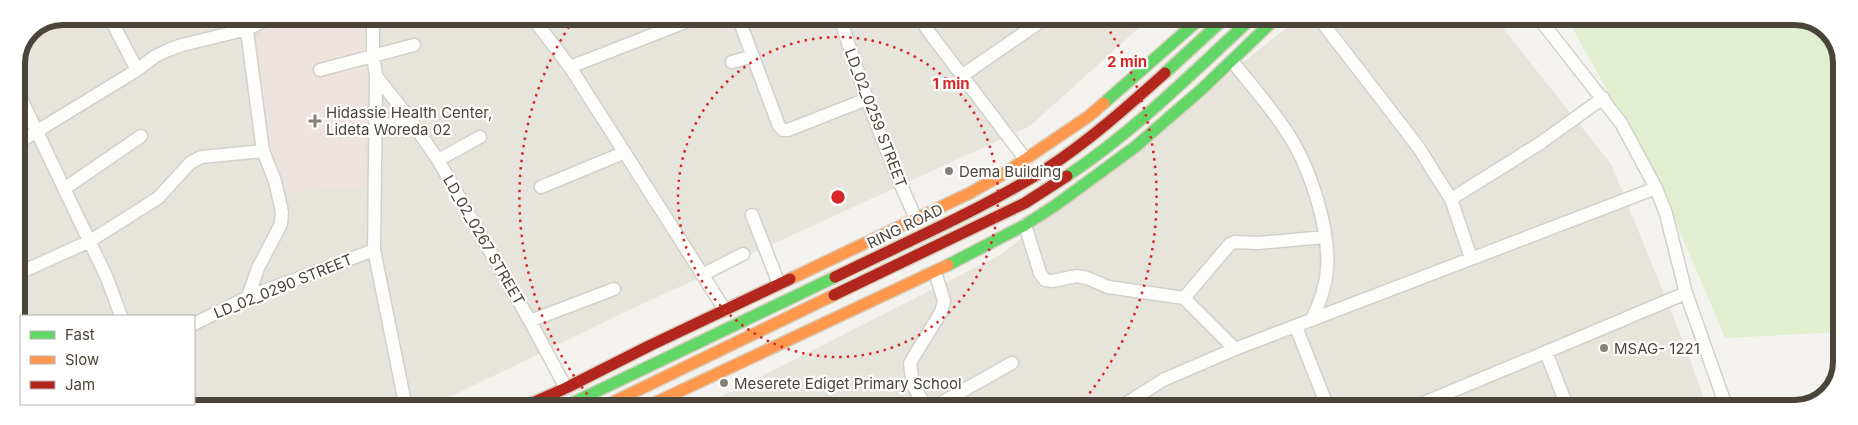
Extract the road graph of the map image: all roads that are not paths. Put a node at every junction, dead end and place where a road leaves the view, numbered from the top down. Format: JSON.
{"nodes":[{"id":1,"x":114,"y":25,"type":"edge"},
{"id":2,"x":240,"y":25,"type":"edge"},
{"id":3,"x":246,"y":25,"type":"edge"},
{"id":4,"x":373,"y":25,"type":"edge"},
{"id":5,"x":539,"y":25,"type":"edge"},
{"id":6,"x":678,"y":25,"type":"edge"},
{"id":7,"x":741,"y":25,"type":"edge"},
{"id":8,"x":843,"y":25,"type":"edge"},
{"id":9,"x":925,"y":25,"type":"edge"},
{"id":10,"x":1035,"y":25,"type":"edge"},
{"id":11,"x":1190,"y":25,"type":"edge"},
{"id":12,"x":1217,"y":25,"type":"edge"},
{"id":13,"x":1244,"y":25,"type":"edge"},
{"id":14,"x":1269,"y":25,"type":"edge"},
{"id":15,"x":1324,"y":25,"type":"edge"},
{"id":16,"x":1544,"y":25,"type":"edge"},
{"id":17,"x":414,"y":45,"type":"dead end"},
{"id":18,"x":373,"y":55,"type":"junction"},
{"id":19,"x":753,"y":56,"type":"junction"},
{"id":20,"x":1232,"y":61,"type":"junction"},
{"id":21,"x":732,"y":62,"type":"dead end"},
{"id":22,"x":570,"y":67,"type":"junction"},
{"id":23,"x":137,"y":70,"type":"junction"},
{"id":24,"x":320,"y":70,"type":"dead end"},
{"id":25,"x":963,"y":75,"type":"junction"},
{"id":26,"x":376,"y":76,"type":"junction"},
{"id":27,"x":1603,"y":98,"type":"junction"},
{"id":28,"x":866,"y":99,"type":"junction"},
{"id":29,"x":25,"y":106,"type":"edge"},
{"id":30,"x":410,"y":119,"type":"junction"},
{"id":31,"x":375,"y":128,"type":"junction"},
{"id":32,"x":38,"y":132,"type":"junction"},
{"id":33,"x":141,"y":136,"type":"dead end"},
{"id":34,"x":480,"y":137,"type":"dead end"},
{"id":35,"x":25,"y":139,"type":"edge"},
{"id":36,"x":263,"y":151,"type":"junction"},
{"id":37,"x":623,"y":153,"type":"junction"},
{"id":38,"x":438,"y":160,"type":"junction"},
{"id":39,"x":1026,"y":160,"type":"junction"},
{"id":40,"x":541,"y":187,"type":"dead end"},
{"id":41,"x":1656,"y":188,"type":"junction"},
{"id":42,"x":64,"y":189,"type":"junction"},
{"id":43,"x":1450,"y":200,"type":"junction"},
{"id":44,"x":752,"y":215,"type":"dead end"},
{"id":45,"x":916,"y":219,"type":"junction"},
{"id":46,"x":1025,"y":225,"type":"junction"},
{"id":47,"x":1325,"y":237,"type":"junction"},
{"id":48,"x":90,"y":242,"type":"junction"},
{"id":49,"x":374,"y":250,"type":"junction"},
{"id":50,"x":743,"y":254,"type":"dead end"},
{"id":51,"x":1471,"y":258,"type":"junction"},
{"id":52,"x":25,"y":270,"type":"edge"},
{"id":53,"x":936,"y":272,"type":"junction"},
{"id":54,"x":702,"y":275,"type":"junction"},
{"id":55,"x":779,"y":284,"type":"junction"},
{"id":56,"x":614,"y":289,"type":"dead end"},
{"id":57,"x":1686,"y":293,"type":"junction"},
{"id":58,"x":248,"y":297,"type":"junction"},
{"id":59,"x":1184,"y":298,"type":"junction"},
{"id":60,"x":725,"y":310,"type":"junction"},
{"id":61,"x":121,"y":315,"type":"edge"},
{"id":62,"x":1312,"y":320,"type":"junction"},
{"id":63,"x":530,"y":321,"type":"junction"},
{"id":64,"x":195,"y":324,"type":"edge"},
{"id":65,"x":1296,"y":326,"type":"junction"},
{"id":66,"x":1235,"y":349,"type":"junction"},
{"id":67,"x":1546,"y":352,"type":"junction"},
{"id":68,"x":1012,"y":363,"type":"dead end"},
{"id":69,"x":566,"y":388,"type":"junction"},
{"id":70,"x":404,"y":400,"type":"edge"},
{"id":71,"x":539,"y":400,"type":"edge"},
{"id":72,"x":579,"y":400,"type":"edge"},
{"id":73,"x":618,"y":400,"type":"edge"},
{"id":74,"x":661,"y":400,"type":"edge"},
{"id":75,"x":923,"y":400,"type":"edge"},
{"id":76,"x":946,"y":400,"type":"edge"},
{"id":77,"x":1132,"y":400,"type":"edge"},
{"id":78,"x":1325,"y":400,"type":"edge"},
{"id":79,"x":1429,"y":400,"type":"edge"},
{"id":80,"x":1565,"y":400,"type":"edge"},
{"id":81,"x":1723,"y":400,"type":"edge"}],
"edges":[{"from":1,"to":23,"type":"street"},
{"from":2,"to":23,"type":"street"},
{"from":3,"to":36,"type":"street"},
{"from":4,"to":18,"type":"street"},
{"from":5,"to":22,"type":"street"},
{"from":6,"to":22,"type":"street"},
{"from":7,"to":19,"type":"street"},
{"from":8,"to":28,"type":"street","name":"LD_02_0259 STREET"},
{"from":9,"to":25,"type":"street"},
{"from":10,"to":25,"type":"street"},
{"from":11,"to":39,"type":"main road"},
{"from":12,"to":72,"type":"main road","name":"RING ROAD"},
{"from":13,"to":73,"type":"main road"},
{"from":14,"to":20,"type":"main road"},
{"from":15,"to":43,"type":"street"},
{"from":16,"to":27,"type":"street"},
{"from":17,"to":18,"type":"street"},
{"from":18,"to":24,"type":"street"},
{"from":18,"to":26,"type":"street"},
{"from":19,"to":21,"type":"street"},
{"from":19,"to":28,"type":"street"},
{"from":20,"to":46,"type":"main road"},
{"from":20,"to":47,"type":"street"},
{"from":22,"to":37,"type":"street"},
{"from":23,"to":32,"type":"street"},
{"from":25,"to":39,"type":"street"},
{"from":26,"to":30,"type":"street","name":"LD_02_0267 STREET"},
{"from":26,"to":31,"type":"street"},
{"from":27,"to":41,"type":"street"},
{"from":27,"to":43,"type":"street"},
{"from":28,"to":45,"type":"street","name":"LD_02_0259 STREET"},
{"from":29,"to":32,"type":"street"},
{"from":30,"to":31,"type":"street"},
{"from":30,"to":38,"type":"street","name":"LD_02_0267 STREET"},
{"from":31,"to":49,"type":"street"},
{"from":32,"to":35,"type":"street"},
{"from":32,"to":42,"type":"street"},
{"from":33,"to":42,"type":"street"},
{"from":34,"to":38,"type":"street","name":"LD_02_0267 STREET"},
{"from":36,"to":48,"type":"street"},
{"from":36,"to":58,"type":"street"},
{"from":37,"to":40,"type":"street"},
{"from":37,"to":54,"type":"street"},
{"from":38,"to":63,"type":"street","name":"LD_02_0267 STREET"},
{"from":39,"to":45,"type":"main road"},
{"from":41,"to":51,"type":"street"},
{"from":41,"to":57,"type":"street"},
{"from":42,"to":48,"type":"street"},
{"from":43,"to":51,"type":"street"},
{"from":44,"to":55,"type":"street"},
{"from":45,"to":55,"type":"main road"},
{"from":46,"to":53,"type":"main road"},
{"from":46,"to":59,"type":"street"},
{"from":47,"to":59,"type":"street"},
{"from":47,"to":62,"type":"street"},
{"from":48,"to":52,"type":"street"},
{"from":48,"to":61,"type":"street"},
{"from":49,"to":58,"type":"street","name":"LD_02_0290 STREET"},
{"from":49,"to":70,"type":"street"},
{"from":50,"to":54,"type":"street"},
{"from":51,"to":62,"type":"street"},
{"from":53,"to":74,"type":"main road"},
{"from":53,"to":75,"type":"street"},
{"from":54,"to":60,"type":"street"},
{"from":55,"to":60,"type":"main road"},
{"from":56,"to":63,"type":"street","name":"LD_02_0267 STREET"},
{"from":57,"to":67,"type":"street"},
{"from":57,"to":81,"type":"street"},
{"from":58,"to":64,"type":"street","name":"LD_02_0290 STREET"},
{"from":59,"to":66,"type":"street"},
{"from":60,"to":69,"type":"main road"},
{"from":62,"to":65,"type":"street"},
{"from":63,"to":69,"type":"street","name":"LD_02_0267 STREET"},
{"from":65,"to":66,"type":"street"},
{"from":65,"to":78,"type":"street"},
{"from":66,"to":77,"type":"street"},
{"from":67,"to":79,"type":"street"},
{"from":67,"to":80,"type":"street"},
{"from":68,"to":76,"type":"street"},
{"from":69,"to":71,"type":"main road"}]}
